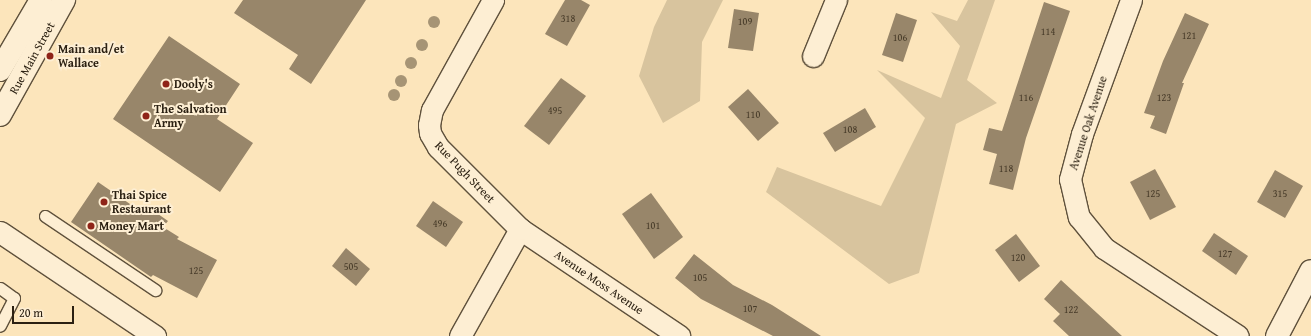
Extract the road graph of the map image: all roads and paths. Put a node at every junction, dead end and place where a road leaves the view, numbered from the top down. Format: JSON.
{"nodes":[{"id":1,"x":41,"y":0,"type":"edge"},
{"id":2,"x":64,"y":0,"type":"edge"},
{"id":3,"x":493,"y":0,"type":"edge"},
{"id":4,"x":836,"y":0,"type":"edge"},
{"id":5,"x":1131,"y":0,"type":"edge"},
{"id":6,"x":813,"y":56,"type":"dead end"},
{"id":7,"x":0,"y":70,"type":"edge"},
{"id":8,"x":0,"y":115,"type":"edge"},
{"id":9,"x":45,"y":216,"type":"dead end"},
{"id":10,"x":520,"y":229,"type":"junction"},
{"id":11,"x":0,"y":232,"type":"edge"},
{"id":12,"x":1311,"y":271,"type":"edge"},
{"id":13,"x":0,"y":288,"type":"edge"},
{"id":14,"x":155,"y":290,"type":"dead end"},
{"id":15,"x":0,"y":326,"type":"edge"},
{"id":16,"x":155,"y":336,"type":"edge"},
{"id":17,"x":460,"y":336,"type":"edge"},
{"id":18,"x":679,"y":336,"type":"edge"},
{"id":19,"x":1238,"y":336,"type":"edge"},
{"id":20,"x":1277,"y":336,"type":"edge"}],
"edges":[{"from":1,"to":7,"type":"main road","name":"Rue Main Street"},
{"from":2,"to":8,"type":"main road","name":"Rue Main Street"},
{"from":3,"to":10,"type":"street","name":"Rue Pugh Street"},
{"from":4,"to":6,"type":"street"},
{"from":5,"to":19,"type":"street","name":"Avenue Oak Avenue"},
{"from":9,"to":14,"type":"lane"},
{"from":10,"to":17,"type":"street"},
{"from":10,"to":18,"type":"street","name":"Avenue Moss Avenue"},
{"from":11,"to":16,"type":"street"},
{"from":12,"to":20,"type":"main road"},
{"from":13,"to":15,"type":"lane"}]}
